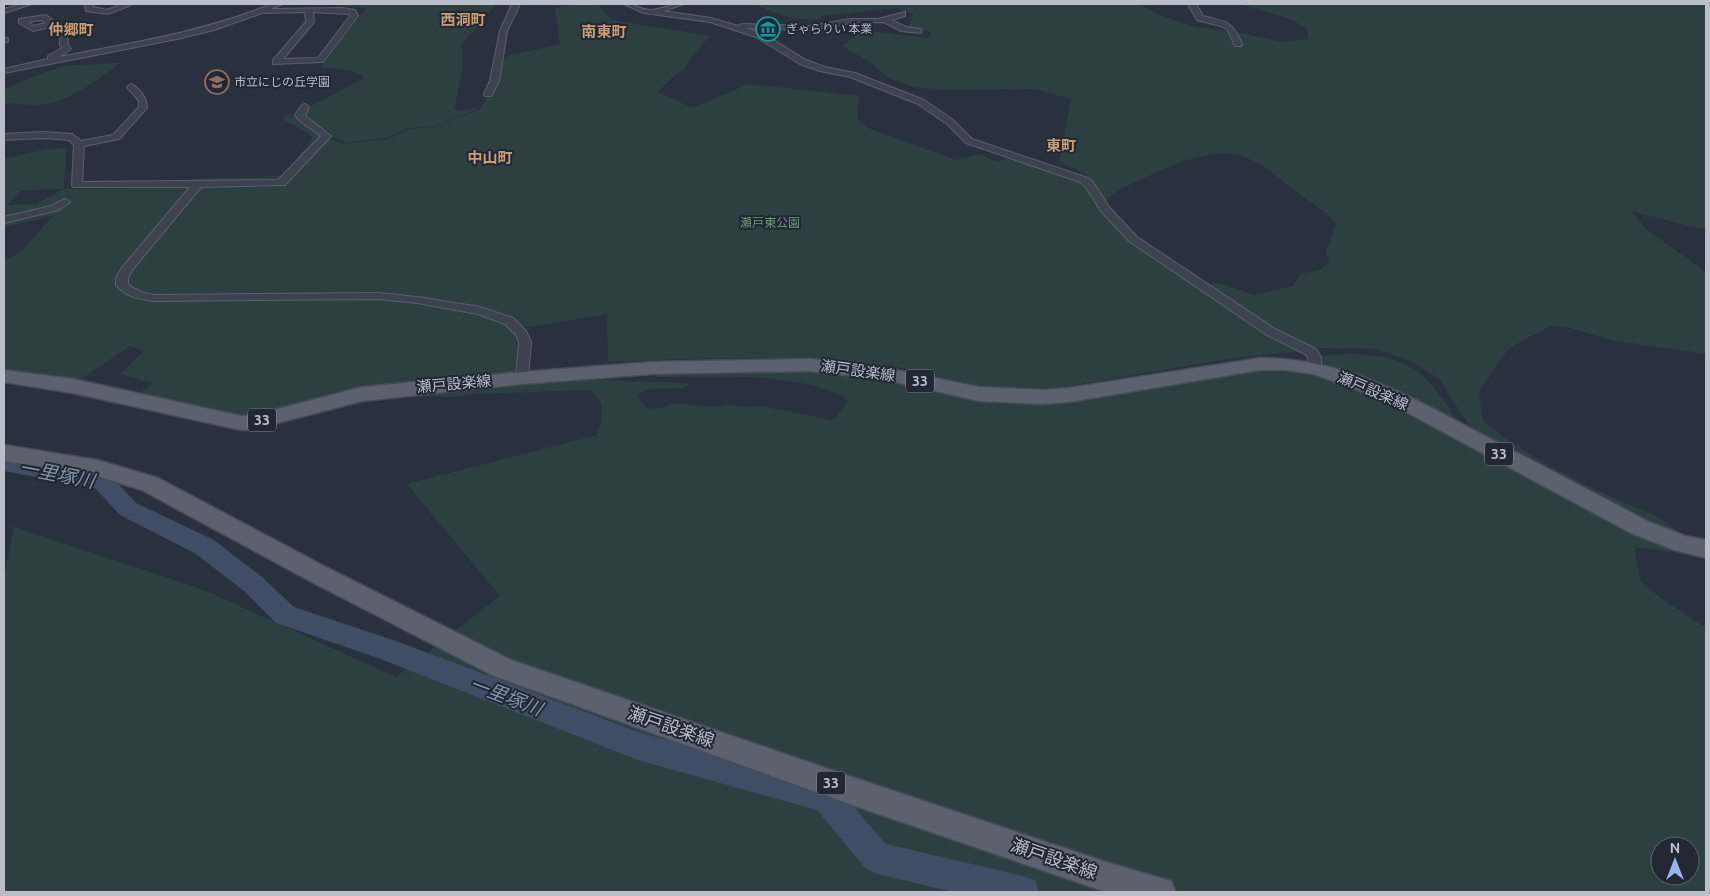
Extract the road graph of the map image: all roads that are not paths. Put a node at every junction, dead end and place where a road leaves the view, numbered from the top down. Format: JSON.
{"nodes":[{"id":1,"x":28,"y":4,"type":"edge"},
{"id":2,"x":89,"y":4,"type":"edge"},
{"id":3,"x":278,"y":4,"type":"edge"},
{"id":4,"x":516,"y":4,"type":"edge"},
{"id":5,"x":628,"y":4,"type":"edge"},
{"id":6,"x":680,"y":4,"type":"edge"},
{"id":7,"x":1192,"y":4,"type":"edge"},
{"id":8,"x":128,"y":5,"type":"dead end"},
{"id":9,"x":4,"y":11,"type":"edge"},
{"id":10,"x":259,"y":12,"type":"junction"},
{"id":11,"x":652,"y":12,"type":"junction"},
{"id":12,"x":902,"y":14,"type":"dead end"},
{"id":13,"x":310,"y":15,"type":"junction"},
{"id":14,"x":283,"y":20,"type":"dead end"},
{"id":15,"x":886,"y":20,"type":"junction"},
{"id":16,"x":52,"y":24,"type":"dead end"},
{"id":17,"x":734,"y":26,"type":"junction"},
{"id":18,"x":918,"y":31,"type":"dead end"},
{"id":19,"x":1238,"y":44,"type":"dead end"},
{"id":20,"x":47,"y":62,"type":"junction"},
{"id":21,"x":4,"y":71,"type":"edge"},
{"id":22,"x":131,"y":88,"type":"dead end"},
{"id":23,"x":488,"y":94,"type":"dead end"},
{"id":24,"x":305,"y":107,"type":"dead end"},
{"id":25,"x":4,"y":137,"type":"edge"},
{"id":26,"x":80,"y":144,"type":"junction"},
{"id":27,"x":199,"y":184,"type":"junction"},
{"id":28,"x":65,"y":202,"type":"dead end"},
{"id":29,"x":4,"y":220,"type":"edge"},
{"id":30,"x":1315,"y":368,"type":"junction"},
{"id":31,"x":4,"y":376,"type":"edge"},
{"id":32,"x":522,"y":378,"type":"junction"},
{"id":33,"x":4,"y":453,"type":"edge"},
{"id":34,"x":1706,"y":549,"type":"edge"},
{"id":35,"x":1160,"y":892,"type":"edge"}],
"edges":[{"from":1,"to":9,"type":"street"},
{"from":2,"to":8,"type":"street"},
{"from":3,"to":10,"type":"street"},
{"from":4,"to":23,"type":"street"},
{"from":5,"to":11,"type":"street"},
{"from":6,"to":11,"type":"street"},
{"from":7,"to":19,"type":"street"},
{"from":10,"to":13,"type":"street"},
{"from":10,"to":20,"type":"street"},
{"from":11,"to":17,"type":"street"},
{"from":12,"to":15,"type":"street"},
{"from":13,"to":13,"type":"street"},
{"from":13,"to":14,"type":"street"},
{"from":15,"to":17,"type":"street"},
{"from":15,"to":18,"type":"street"},
{"from":16,"to":20,"type":"street"},
{"from":17,"to":30,"type":"street"},
{"from":20,"to":21,"type":"street"},
{"from":22,"to":26,"type":"street"},
{"from":24,"to":27,"type":"street"},
{"from":25,"to":26,"type":"street"},
{"from":26,"to":27,"type":"street"},
{"from":27,"to":32,"type":"street"},
{"from":28,"to":29,"type":"street"},
{"from":30,"to":32,"type":"main road","name":"瀬戸設楽線","number":"33"},
{"from":30,"to":34,"type":"main road","name":"瀬戸設楽線","number":"33"},
{"from":31,"to":32,"type":"main road","name":"瀬戸設楽線","number":"33"},
{"from":33,"to":35,"type":"main road","name":"瀬戸設楽線","number":"33"}]}
